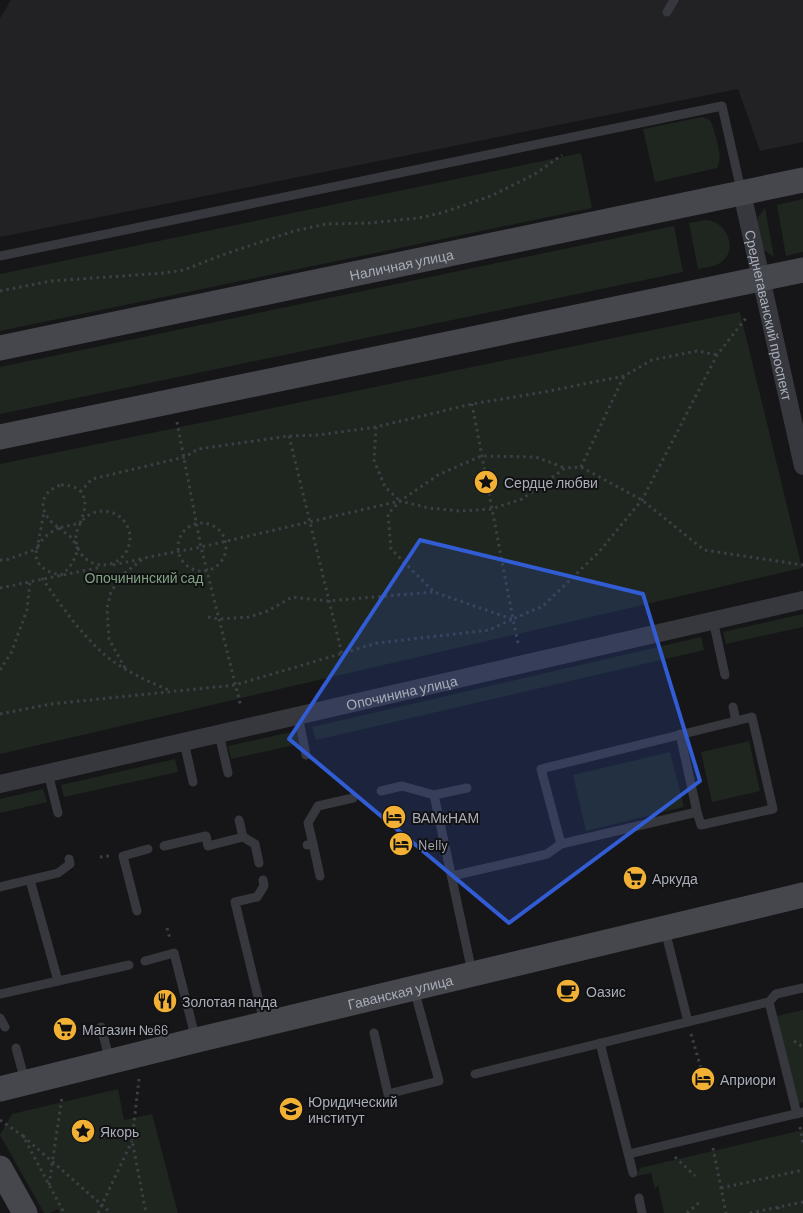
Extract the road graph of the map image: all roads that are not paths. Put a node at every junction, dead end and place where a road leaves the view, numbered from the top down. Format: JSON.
{"nodes":[{"id":1,"x":674,"y":0,"type":"edge"},
{"id":2,"x":667,"y":12,"type":"dead end"},
{"id":3,"x":803,"y":180,"type":"edge"},
{"id":4,"x":742,"y":193,"type":"junction"},
{"id":5,"x":0,"y":256,"type":"edge"},
{"id":6,"x":803,"y":270,"type":"edge"},
{"id":7,"x":761,"y":278,"type":"junction"},
{"id":8,"x":0,"y":348,"type":"edge"},
{"id":9,"x":0,"y":437,"type":"edge"},
{"id":10,"x":803,"y":466,"type":"edge"},
{"id":11,"x":803,"y":600,"type":"edge"},
{"id":12,"x":713,"y":620,"type":"junction"},
{"id":13,"x":725,"y":675,"type":"dead end"},
{"id":14,"x":732,"y":707,"type":"dead end"},
{"id":15,"x":298,"y":716,"type":"junction"},
{"id":16,"x":736,"y":721,"type":"junction"},
{"id":17,"x":219,"y":734,"type":"junction"},
{"id":18,"x":680,"y":734,"type":"junction"},
{"id":19,"x":184,"y":742,"type":"junction"},
{"id":20,"x":306,"y":755,"type":"dead end"},
{"id":21,"x":48,"y":773,"type":"junction"},
{"id":22,"x":228,"y":773,"type":"dead end"},
{"id":23,"x":193,"y":782,"type":"dead end"},
{"id":24,"x":0,"y":784,"type":"edge"},
{"id":25,"x":467,"y":788,"type":"dead end"},
{"id":26,"x":381,"y":792,"type":"dead end"},
{"id":27,"x":434,"y":795,"type":"junction"},
{"id":28,"x":353,"y":798,"type":"dead end"},
{"id":29,"x":698,"y":812,"type":"junction"},
{"id":30,"x":58,"y":813,"type":"dead end"},
{"id":31,"x":239,"y":820,"type":"dead end"},
{"id":32,"x":243,"y":837,"type":"junction"},
{"id":33,"x":561,"y":844,"type":"junction"},
{"id":34,"x":164,"y":846,"type":"dead end"},
{"id":35,"x":148,"y":849,"type":"dead end"},
{"id":36,"x":69,"y":859,"type":"dead end"},
{"id":37,"x":259,"y":863,"type":"dead end"},
{"id":38,"x":320,"y":876,"type":"dead end"},
{"id":39,"x":452,"y":876,"type":"junction"},
{"id":40,"x":30,"y":880,"type":"junction"},
{"id":41,"x":263,"y":880,"type":"dead end"},
{"id":42,"x":0,"y":888,"type":"edge"},
{"id":43,"x":803,"y":895,"type":"edge"},
{"id":44,"x":136,"y":911,"type":"dead end"},
{"id":45,"x":665,"y":928,"type":"junction"},
{"id":46,"x":145,"y":961,"type":"dead end"},
{"id":47,"x":129,"y":965,"type":"dead end"},
{"id":48,"x":473,"y":974,"type":"junction"},
{"id":49,"x":58,"y":980,"type":"junction"},
{"id":50,"x":414,"y":988,"type":"junction"},
{"id":51,"x":803,"y":988,"type":"edge"},
{"id":52,"x":0,"y":994,"type":"edge"},
{"id":53,"x":770,"y":1002,"type":"junction"},
{"id":54,"x":0,"y":1018,"type":"edge"},
{"id":55,"x":688,"y":1022,"type":"junction"},
{"id":56,"x":264,"y":1024,"type":"junction"},
{"id":57,"x":5,"y":1027,"type":"dead end"},
{"id":58,"x":101,"y":1027,"type":"dead end"},
{"id":59,"x":374,"y":1033,"type":"dead end"},
{"id":60,"x":197,"y":1040,"type":"junction"},
{"id":61,"x":600,"y":1043,"type":"junction"},
{"id":62,"x":16,"y":1048,"type":"dead end"},
{"id":63,"x":110,"y":1062,"type":"junction"},
{"id":64,"x":475,"y":1074,"type":"dead end"},
{"id":65,"x":25,"y":1083,"type":"junction"},
{"id":66,"x":0,"y":1089,"type":"edge"},
{"id":67,"x":800,"y":1113,"type":"edge"},
{"id":68,"x":629,"y":1154,"type":"junction"},
{"id":69,"x":0,"y":1168,"type":"edge"},
{"id":70,"x":633,"y":1173,"type":"dead end"},
{"id":71,"x":639,"y":1198,"type":"dead end"},
{"id":72,"x":25,"y":1213,"type":"edge"},
{"id":73,"x":642,"y":1213,"type":"edge"}],
"edges":[{"from":1,"to":2,"type":"lane"},
{"from":3,"to":4,"type":"main road","name":"Наличная улица"},
{"from":4,"to":5,"type":"lane"},
{"from":4,"to":7,"type":"street","name":"Среднегаванский проспект"},
{"from":4,"to":8,"type":"main road","name":"Наличная улица"},
{"from":6,"to":7,"type":"main road"},
{"from":7,"to":9,"type":"main road"},
{"from":7,"to":10,"type":"street","name":"Среднегаванский проспект"},
{"from":11,"to":12,"type":"street","name":"Опочинина улица"},
{"from":12,"to":13,"type":"lane"},
{"from":12,"to":15,"type":"street","name":"Опочинина улица"},
{"from":14,"to":16,"type":"lane"},
{"from":15,"to":17,"type":"street","name":"Опочинина улица"},
{"from":15,"to":20,"type":"lane"},
{"from":16,"to":18,"type":"lane"},
{"from":16,"to":29,"type":"lane"},
{"from":17,"to":19,"type":"street","name":"Опочинина улица"},
{"from":17,"to":22,"type":"lane"},
{"from":18,"to":29,"type":"lane"},
{"from":18,"to":33,"type":"lane"},
{"from":19,"to":21,"type":"street","name":"Опочинина улица"},
{"from":19,"to":23,"type":"lane"},
{"from":21,"to":24,"type":"street","name":"Опочинина улица"},
{"from":21,"to":30,"type":"lane"},
{"from":25,"to":27,"type":"lane"},
{"from":26,"to":27,"type":"lane"},
{"from":27,"to":39,"type":"lane"},
{"from":28,"to":38,"type":"lane"},
{"from":29,"to":33,"type":"lane"},
{"from":31,"to":32,"type":"lane"},
{"from":32,"to":34,"type":"lane"},
{"from":32,"to":37,"type":"lane"},
{"from":33,"to":39,"type":"lane"},
{"from":35,"to":44,"type":"lane"},
{"from":36,"to":40,"type":"lane"},
{"from":39,"to":48,"type":"lane"},
{"from":40,"to":42,"type":"lane"},
{"from":40,"to":49,"type":"lane"},
{"from":41,"to":56,"type":"lane"},
{"from":43,"to":45,"type":"main road","name":"Гаванская улица"},
{"from":45,"to":48,"type":"main road","name":"Гаванская улица"},
{"from":45,"to":55,"type":"lane"},
{"from":46,"to":60,"type":"lane"},
{"from":47,"to":49,"type":"lane"},
{"from":48,"to":50,"type":"main road","name":"Гаванская улица"},
{"from":49,"to":52,"type":"lane"},
{"from":50,"to":56,"type":"main road","name":"Гаванская улица"},
{"from":50,"to":59,"type":"lane"},
{"from":51,"to":53,"type":"lane"},
{"from":53,"to":55,"type":"lane"},
{"from":53,"to":67,"type":"lane"},
{"from":54,"to":57,"type":"lane"},
{"from":55,"to":61,"type":"lane"},
{"from":56,"to":60,"type":"main road","name":"Гаванская улица"},
{"from":58,"to":63,"type":"lane"},
{"from":60,"to":63,"type":"main road","name":"Гаванская улица"},
{"from":61,"to":64,"type":"lane"},
{"from":61,"to":68,"type":"lane"},
{"from":62,"to":65,"type":"lane"},
{"from":63,"to":65,"type":"main road","name":"Гаванская улица"},
{"from":65,"to":66,"type":"main road","name":"Гаванская улица"},
{"from":67,"to":68,"type":"lane"},
{"from":68,"to":70,"type":"lane"},
{"from":69,"to":72,"type":"main road"},
{"from":71,"to":73,"type":"lane"}]}
